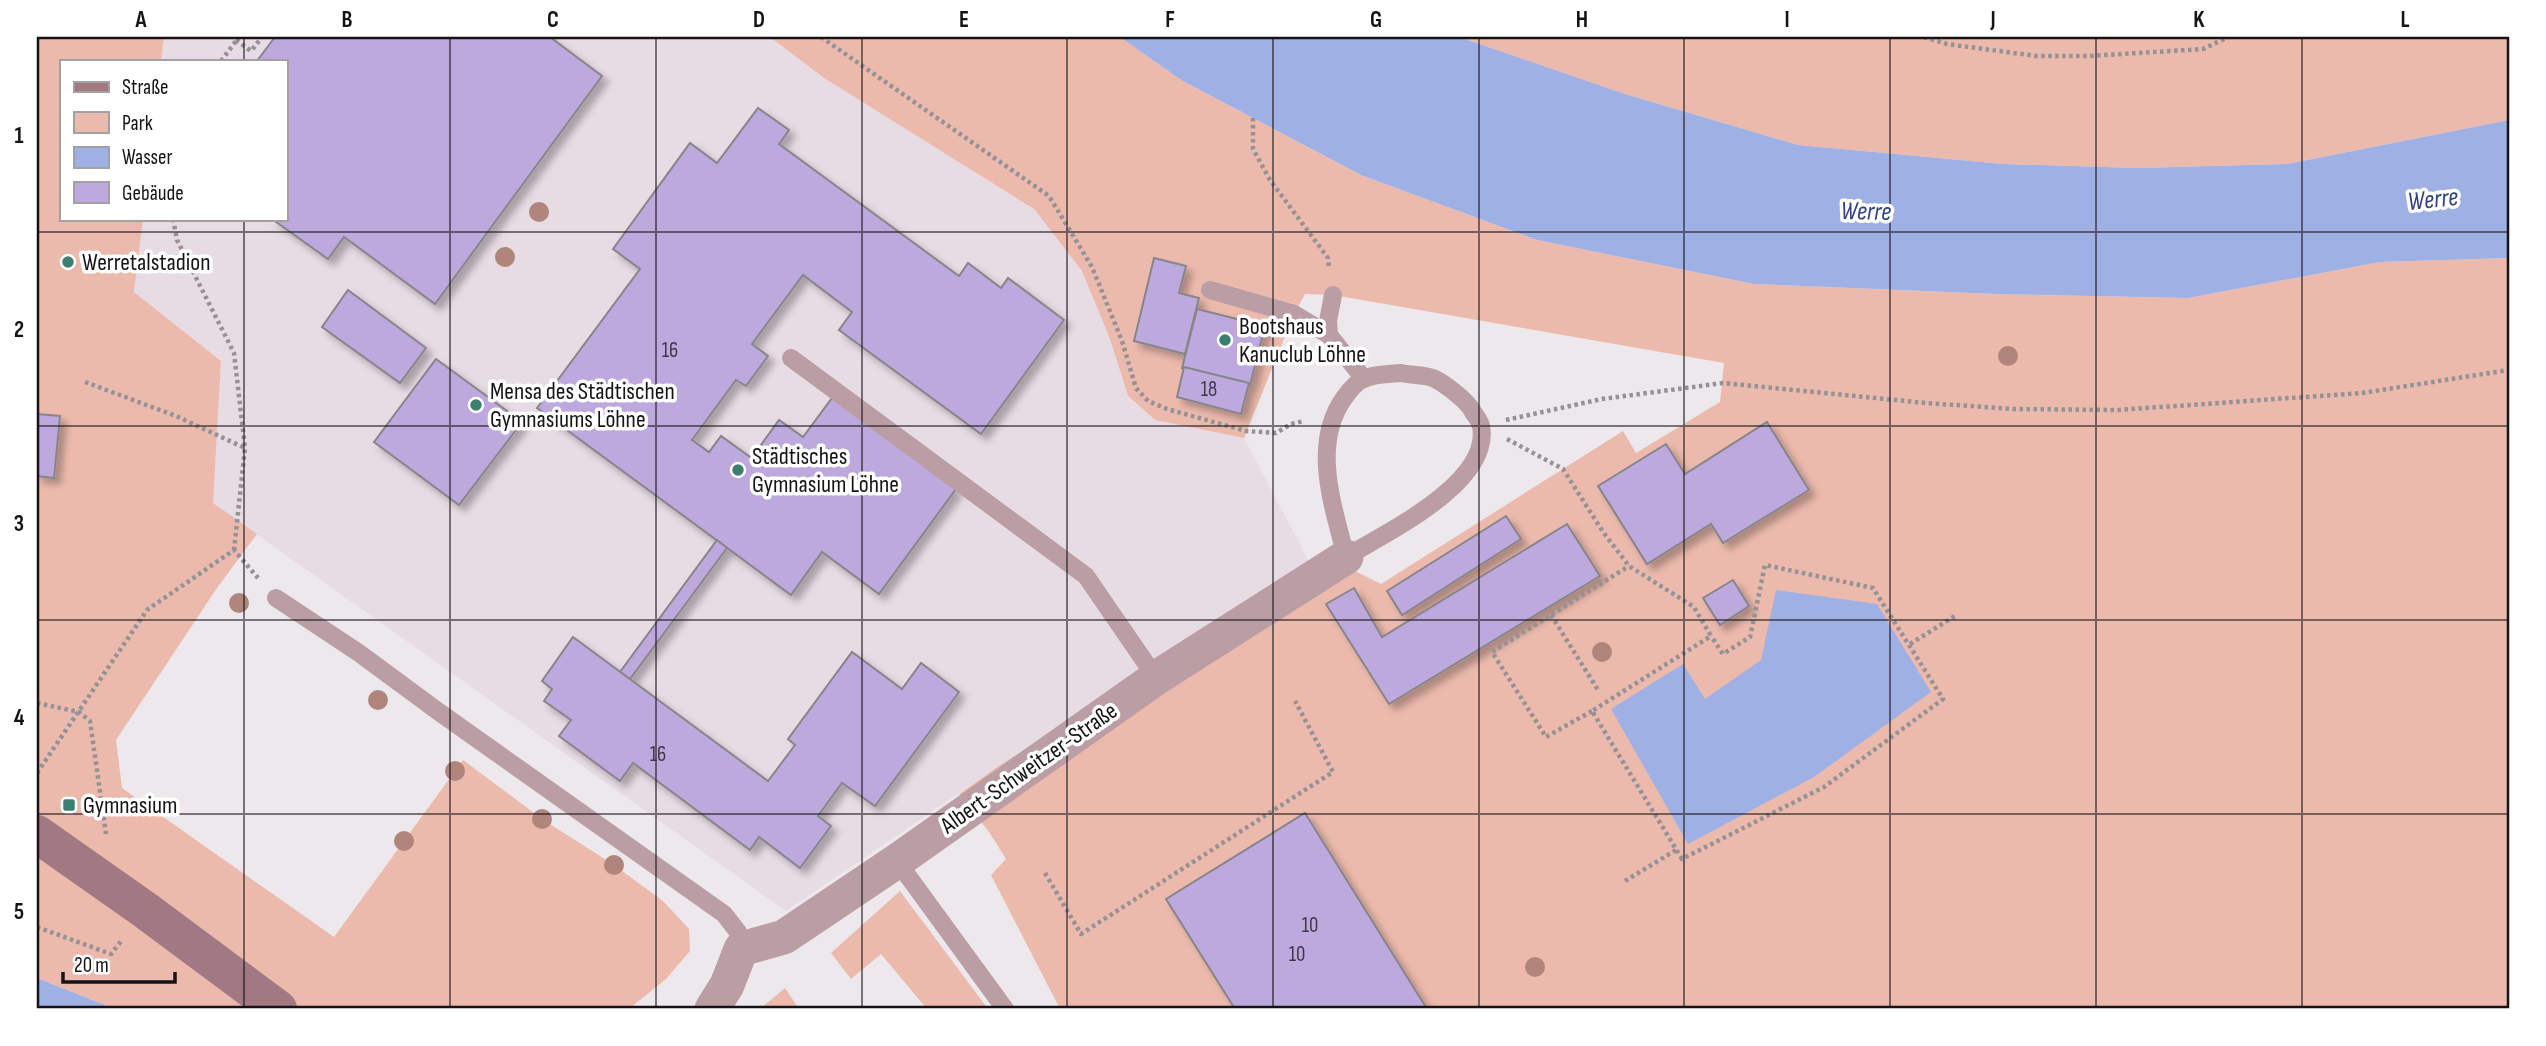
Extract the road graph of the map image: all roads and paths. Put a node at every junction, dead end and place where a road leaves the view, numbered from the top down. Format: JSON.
{"nodes":[{"id":1,"x":262,"y":37,"type":"edge"},
{"id":2,"x":821,"y":37,"type":"edge"},
{"id":3,"x":1924,"y":37,"type":"edge"},
{"id":4,"x":2228,"y":37,"type":"edge"},
{"id":5,"x":238,"y":38,"type":"edge"},
{"id":6,"x":222,"y":60,"type":"edge"},
{"id":7,"x":1253,"y":118,"type":"dead end"},
{"id":8,"x":173,"y":220,"type":"edge"},
{"id":9,"x":1210,"y":290,"type":"dead end"},
{"id":10,"x":1333,"y":295,"type":"joint"},
{"id":11,"x":1329,"y":335,"type":"junction"},
{"id":12,"x":790,"y":358,"type":"dead end"},
{"id":13,"x":2509,"y":370,"type":"edge"},
{"id":14,"x":1364,"y":379,"type":"junction"},
{"id":15,"x":85,"y":382,"type":"dead end"},
{"id":16,"x":1333,"y":415,"type":"junction"},
{"id":17,"x":1481,"y":426,"type":"junction"},
{"id":18,"x":246,"y":448,"type":"junction"},
{"id":19,"x":234,"y":550,"type":"junction"},
{"id":20,"x":1346,"y":556,"type":"junction"},
{"id":21,"x":1629,"y":566,"type":"junction"},
{"id":22,"x":275,"y":598,"type":"joint"},
{"id":23,"x":1551,"y":615,"type":"junction"},
{"id":24,"x":1955,"y":616,"type":"dead end"},
{"id":25,"x":1712,"y":636,"type":"junction"},
{"id":26,"x":1910,"y":644,"type":"junction"},
{"id":27,"x":1156,"y":678,"type":"junction"},
{"id":28,"x":1598,"y":690,"type":"dead end"},
{"id":29,"x":1295,"y":701,"type":"dead end"},
{"id":30,"x":37,"y":703,"type":"edge"},
{"id":31,"x":1592,"y":711,"type":"junction"},
{"id":32,"x":79,"y":712,"type":"junction"},
{"id":33,"x":37,"y":773,"type":"edge"},
{"id":34,"x":37,"y":834,"type":"edge"},
{"id":35,"x":106,"y":834,"type":"dead end"},
{"id":36,"x":1676,"y":850,"type":"junction"},
{"id":37,"x":897,"y":861,"type":"junction"},
{"id":38,"x":1045,"y":873,"type":"dead end"},
{"id":39,"x":1625,"y":881,"type":"dead end"},
{"id":40,"x":145,"y":910,"type":"junction"},
{"id":41,"x":37,"y":927,"type":"edge"},
{"id":42,"x":741,"y":949,"type":"junction"},
{"id":43,"x":719,"y":997,"type":"edge"},
{"id":44,"x":278,"y":1009,"type":"edge"},
{"id":45,"x":699,"y":1009,"type":"edge"},
{"id":46,"x":1005,"y":1009,"type":"edge"}],
"edges":[{"from":1,"to":5,"type":"path"},
{"from":2,"to":16,"type":"path"},
{"from":3,"to":4,"type":"path"},
{"from":5,"to":6,"type":"path"},
{"from":7,"to":10,"type":"path"},
{"from":8,"to":18,"type":"path"},
{"from":9,"to":11,"type":"lane"},
{"from":10,"to":11,"type":"lane"},
{"from":11,"to":14,"type":"lane"},
{"from":12,"to":27,"type":"lane"},
{"from":13,"to":17,"type":"path"},
{"from":14,"to":16,"type":"lane"},
{"from":14,"to":17,"type":"lane"},
{"from":15,"to":18,"type":"path"},
{"from":16,"to":20,"type":"lane"},
{"from":17,"to":20,"type":"lane"},
{"from":17,"to":21,"type":"path"},
{"from":18,"to":19,"type":"path"},
{"from":19,"to":22,"type":"path"},
{"from":19,"to":32,"type":"path"},
{"from":20,"to":27,"type":"street","name":"Albert-Schweitzer-Straße"},
{"from":21,"to":23,"type":"path"},
{"from":21,"to":25,"type":"path"},
{"from":22,"to":42,"type":"lane"},
{"from":23,"to":28,"type":"path"},
{"from":23,"to":31,"type":"path"},
{"from":24,"to":26,"type":"path"},
{"from":25,"to":26,"type":"path"},
{"from":25,"to":31,"type":"path"},
{"from":26,"to":36,"type":"path"},
{"from":27,"to":37,"type":"street","name":"Albert-Schweitzer-Straße"},
{"from":29,"to":38,"type":"path"},
{"from":30,"to":32,"type":"path"},
{"from":31,"to":36,"type":"path"},
{"from":32,"to":33,"type":"path"},
{"from":32,"to":35,"type":"path"},
{"from":34,"to":40,"type":"main road"},
{"from":36,"to":39,"type":"path"},
{"from":37,"to":42,"type":"street","name":"Albert-Schweitzer-Straße"},
{"from":37,"to":46,"type":"lane"},
{"from":40,"to":41,"type":"path"},
{"from":40,"to":44,"type":"main road"},
{"from":42,"to":43,"type":"street"},
{"from":43,"to":45,"type":"street"}]}
